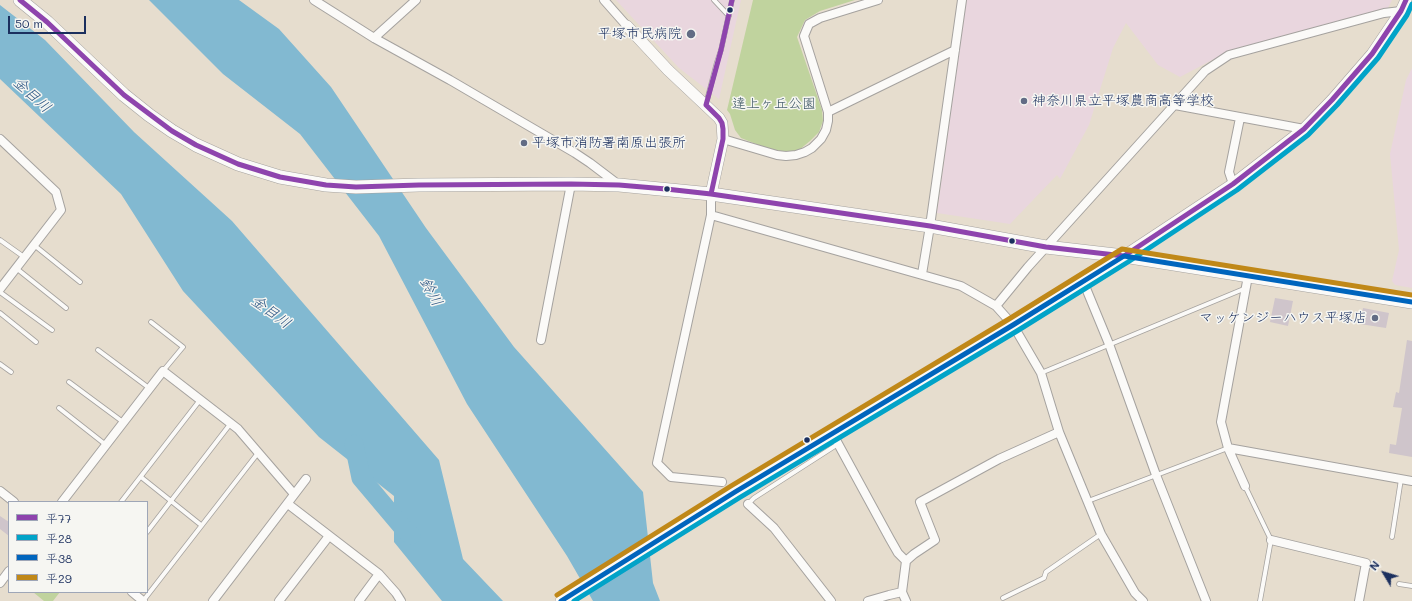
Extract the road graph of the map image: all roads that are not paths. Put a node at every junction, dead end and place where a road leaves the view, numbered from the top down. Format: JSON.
{"nodes":[{"id":1,"x":20,"y":0,"type":"edge"},
{"id":2,"x":314,"y":0,"type":"edge"},
{"id":3,"x":416,"y":0,"type":"edge"},
{"id":4,"x":604,"y":0,"type":"edge"},
{"id":5,"x":714,"y":0,"type":"edge"},
{"id":6,"x":732,"y":0,"type":"edge"},
{"id":7,"x":878,"y":0,"type":"edge"},
{"id":8,"x":962,"y":0,"type":"edge"},
{"id":9,"x":1406,"y":4,"type":"edge"},
{"id":10,"x":728,"y":16,"type":"junction"},
{"id":11,"x":628,"y":26,"type":"joint"},
{"id":12,"x":374,"y":38,"type":"junction"},
{"id":13,"x":955,"y":50,"type":"junction"},
{"id":14,"x":706,"y":104,"type":"junction"},
{"id":15,"x":1175,"y":105,"type":"junction"},
{"id":16,"x":828,"y":112,"type":"junction"},
{"id":17,"x":1240,"y":118,"type":"junction"},
{"id":18,"x":1304,"y":129,"type":"junction"},
{"id":19,"x":723,"y":139,"type":"junction"},
{"id":20,"x":0,"y":140,"type":"edge"},
{"id":21,"x":571,"y":184,"type":"junction"},
{"id":22,"x":1233,"y":184,"type":"junction"},
{"id":23,"x":619,"y":185,"type":"junction"},
{"id":24,"x":711,"y":194,"type":"junction"},
{"id":25,"x":711,"y":215,"type":"junction"},
{"id":26,"x":930,"y":226,"type":"junction"},
{"id":27,"x":0,"y":240,"type":"edge"},
{"id":28,"x":33,"y":245,"type":"junction"},
{"id":29,"x":1046,"y":247,"type":"junction"},
{"id":30,"x":1124,"y":256,"type":"junction"},
{"id":31,"x":24,"y":258,"type":"junction"},
{"id":32,"x":16,"y":268,"type":"junction"},
{"id":33,"x":922,"y":274,"type":"junction"},
{"id":34,"x":1083,"y":281,"type":"junction"},
{"id":35,"x":80,"y":282,"type":"dead end"},
{"id":36,"x":1247,"y":282,"type":"junction"},
{"id":37,"x":0,"y":289,"type":"edge"},
{"id":38,"x":0,"y":292,"type":"edge"},
{"id":39,"x":1412,"y":302,"type":"edge"},
{"id":40,"x":996,"y":306,"type":"junction"},
{"id":41,"x":66,"y":308,"type":"dead end"},
{"id":42,"x":0,"y":313,"type":"edge"},
{"id":43,"x":151,"y":322,"type":"dead end"},
{"id":44,"x":1013,"y":325,"type":"junction"},
{"id":45,"x":52,"y":330,"type":"dead end"},
{"id":46,"x":541,"y":340,"type":"dead end"},
{"id":47,"x":36,"y":342,"type":"dead end"},
{"id":48,"x":1108,"y":344,"type":"junction"},
{"id":49,"x":98,"y":350,"type":"dead end"},
{"id":50,"x":0,"y":364,"type":"edge"},
{"id":51,"x":163,"y":371,"type":"junction"},
{"id":52,"x":10,"y":372,"type":"dead end"},
{"id":53,"x":1041,"y":374,"type":"junction"},
{"id":54,"x":69,"y":382,"type":"dead end"},
{"id":55,"x":149,"y":388,"type":"junction"},
{"id":56,"x":200,"y":400,"type":"junction"},
{"id":57,"x":59,"y":408,"type":"dead end"},
{"id":58,"x":124,"y":423,"type":"junction"},
{"id":59,"x":231,"y":423,"type":"junction"},
{"id":60,"x":834,"y":432,"type":"junction"},
{"id":61,"x":1059,"y":432,"type":"junction"},
{"id":62,"x":838,"y":444,"type":"junction"},
{"id":63,"x":106,"y":446,"type":"junction"},
{"id":64,"x":1228,"y":448,"type":"junction"},
{"id":65,"x":258,"y":453,"type":"junction"},
{"id":66,"x":1156,"y":475,"type":"junction"},
{"id":67,"x":141,"y":477,"type":"junction"},
{"id":68,"x":306,"y":479,"type":"dead end"},
{"id":69,"x":1401,"y":479,"type":"junction"},
{"id":70,"x":1412,"y":481,"type":"edge"},
{"id":71,"x":722,"y":482,"type":"dead end"},
{"id":72,"x":1246,"y":486,"type":"joint"},
{"id":73,"x":0,"y":491,"type":"edge"},
{"id":74,"x":294,"y":494,"type":"junction"},
{"id":75,"x":13,"y":501,"type":"edge"},
{"id":76,"x":63,"y":501,"type":"edge"},
{"id":77,"x":122,"y":501,"type":"edge"},
{"id":78,"x":171,"y":501,"type":"junction"},
{"id":79,"x":1088,"y":501,"type":"junction"},
{"id":80,"x":288,"y":504,"type":"junction"},
{"id":81,"x":748,"y":504,"type":"joint"},
{"id":82,"x":201,"y":525,"type":"junction"},
{"id":83,"x":148,"y":531,"type":"edge"},
{"id":84,"x":1101,"y":534,"type":"junction"},
{"id":85,"x":329,"y":536,"type":"junction"},
{"id":86,"x":1392,"y":537,"type":"dead end"},
{"id":87,"x":1271,"y":540,"type":"junction"},
{"id":88,"x":906,"y":561,"type":"junction"},
{"id":89,"x":8,"y":572,"type":"edge"},
{"id":90,"x":380,"y":574,"type":"junction"},
{"id":91,"x":0,"y":583,"type":"edge"},
{"id":92,"x":1399,"y":584,"type":"dead end"},
{"id":93,"x":1412,"y":586,"type":"edge"},
{"id":94,"x":902,"y":592,"type":"junction"},
{"id":95,"x":133,"y":593,"type":"edge"},
{"id":96,"x":1003,"y":598,"type":"dead end"},
{"id":97,"x":143,"y":601,"type":"edge"},
{"id":98,"x":212,"y":601,"type":"edge"},
{"id":99,"x":279,"y":601,"type":"edge"},
{"id":100,"x":359,"y":601,"type":"edge"},
{"id":101,"x":401,"y":601,"type":"edge"},
{"id":102,"x":561,"y":601,"type":"edge"},
{"id":103,"x":831,"y":601,"type":"edge"},
{"id":104,"x":868,"y":601,"type":"edge"},
{"id":105,"x":906,"y":601,"type":"edge"},
{"id":106,"x":1143,"y":601,"type":"edge"},
{"id":107,"x":1206,"y":601,"type":"edge"},
{"id":108,"x":1260,"y":601,"type":"edge"},
{"id":109,"x":1359,"y":601,"type":"edge"}],
"edges":[{"from":1,"to":21,"type":"main road"},
{"from":2,"to":12,"type":"street"},
{"from":3,"to":12,"type":"street"},
{"from":4,"to":11,"type":"street"},
{"from":5,"to":10,"type":"lane"},
{"from":6,"to":10,"type":"lane"},
{"from":7,"to":16,"type":"street"},
{"from":8,"to":13,"type":"street"},
{"from":9,"to":15,"type":"street"},
{"from":9,"to":18,"type":"street"},
{"from":10,"to":14,"type":"lane"},
{"from":11,"to":14,"type":"street"},
{"from":12,"to":23,"type":"street"},
{"from":13,"to":16,"type":"street"},
{"from":13,"to":26,"type":"street"},
{"from":14,"to":19,"type":"street"},
{"from":15,"to":17,"type":"street"},
{"from":15,"to":29,"type":"street"},
{"from":16,"to":19,"type":"street"},
{"from":17,"to":18,"type":"street"},
{"from":17,"to":22,"type":"street"},
{"from":18,"to":22,"type":"street"},
{"from":19,"to":24,"type":"street"},
{"from":20,"to":28,"type":"street"},
{"from":21,"to":23,"type":"main road"},
{"from":21,"to":46,"type":"street"},
{"from":22,"to":30,"type":"street"},
{"from":23,"to":24,"type":"main road"},
{"from":24,"to":25,"type":"street"},
{"from":24,"to":26,"type":"main road"},
{"from":25,"to":33,"type":"street"},
{"from":25,"to":71,"type":"street"},
{"from":26,"to":29,"type":"main road"},
{"from":26,"to":33,"type":"street"},
{"from":27,"to":31,"type":"lane"},
{"from":28,"to":31,"type":"street"},
{"from":28,"to":35,"type":"lane"},
{"from":29,"to":30,"type":"main road"},
{"from":29,"to":40,"type":"street"},
{"from":30,"to":34,"type":"street"},
{"from":30,"to":36,"type":"main road"},
{"from":31,"to":32,"type":"street"},
{"from":32,"to":37,"type":"street"},
{"from":32,"to":41,"type":"lane"},
{"from":33,"to":40,"type":"street"},
{"from":34,"to":44,"type":"street"},
{"from":34,"to":48,"type":"street"},
{"from":36,"to":39,"type":"main road"},
{"from":36,"to":48,"type":"lane"},
{"from":36,"to":64,"type":"street"},
{"from":38,"to":45,"type":"lane"},
{"from":40,"to":44,"type":"street"},
{"from":42,"to":47,"type":"lane"},
{"from":43,"to":51,"type":"lane"},
{"from":44,"to":53,"type":"street"},
{"from":44,"to":60,"type":"street"},
{"from":48,"to":53,"type":"lane"},
{"from":48,"to":66,"type":"street"},
{"from":49,"to":55,"type":"lane"},
{"from":50,"to":52,"type":"lane"},
{"from":51,"to":55,"type":"street"},
{"from":51,"to":56,"type":"street"},
{"from":53,"to":61,"type":"street"},
{"from":54,"to":58,"type":"lane"},
{"from":55,"to":58,"type":"street"},
{"from":56,"to":59,"type":"street"},
{"from":56,"to":67,"type":"lane"},
{"from":57,"to":63,"type":"lane"},
{"from":58,"to":63,"type":"street"},
{"from":59,"to":65,"type":"street"},
{"from":59,"to":78,"type":"lane"},
{"from":60,"to":62,"type":"street"},
{"from":60,"to":102,"type":"street"},
{"from":61,"to":79,"type":"street"},
{"from":61,"to":88,"type":"street"},
{"from":62,"to":81,"type":"lane"},
{"from":62,"to":88,"type":"street"},
{"from":63,"to":76,"type":"street"},
{"from":64,"to":66,"type":"lane"},
{"from":64,"to":69,"type":"street"},
{"from":64,"to":72,"type":"street"},
{"from":65,"to":74,"type":"street"},
{"from":65,"to":82,"type":"lane"},
{"from":66,"to":79,"type":"lane"},
{"from":66,"to":107,"type":"street"},
{"from":67,"to":77,"type":"lane"},
{"from":67,"to":78,"type":"lane"},
{"from":68,"to":74,"type":"street"},
{"from":69,"to":70,"type":"street"},
{"from":69,"to":86,"type":"lane"},
{"from":72,"to":87,"type":"lane"},
{"from":73,"to":75,"type":"street"},
{"from":74,"to":80,"type":"street"},
{"from":78,"to":82,"type":"lane"},
{"from":78,"to":83,"type":"lane"},
{"from":79,"to":84,"type":"street"},
{"from":80,"to":85,"type":"street"},
{"from":80,"to":98,"type":"street"},
{"from":81,"to":103,"type":"street"},
{"from":82,"to":97,"type":"lane"},
{"from":84,"to":96,"type":"lane"},
{"from":84,"to":106,"type":"street"},
{"from":85,"to":90,"type":"street"},
{"from":85,"to":99,"type":"street"},
{"from":87,"to":108,"type":"lane"},
{"from":87,"to":109,"type":"street"},
{"from":88,"to":94,"type":"street"},
{"from":89,"to":91,"type":"street"},
{"from":90,"to":100,"type":"street"},
{"from":90,"to":101,"type":"street"},
{"from":92,"to":93,"type":"lane"},
{"from":94,"to":104,"type":"street"},
{"from":94,"to":105,"type":"street"},
{"from":95,"to":97,"type":"street"}]}
